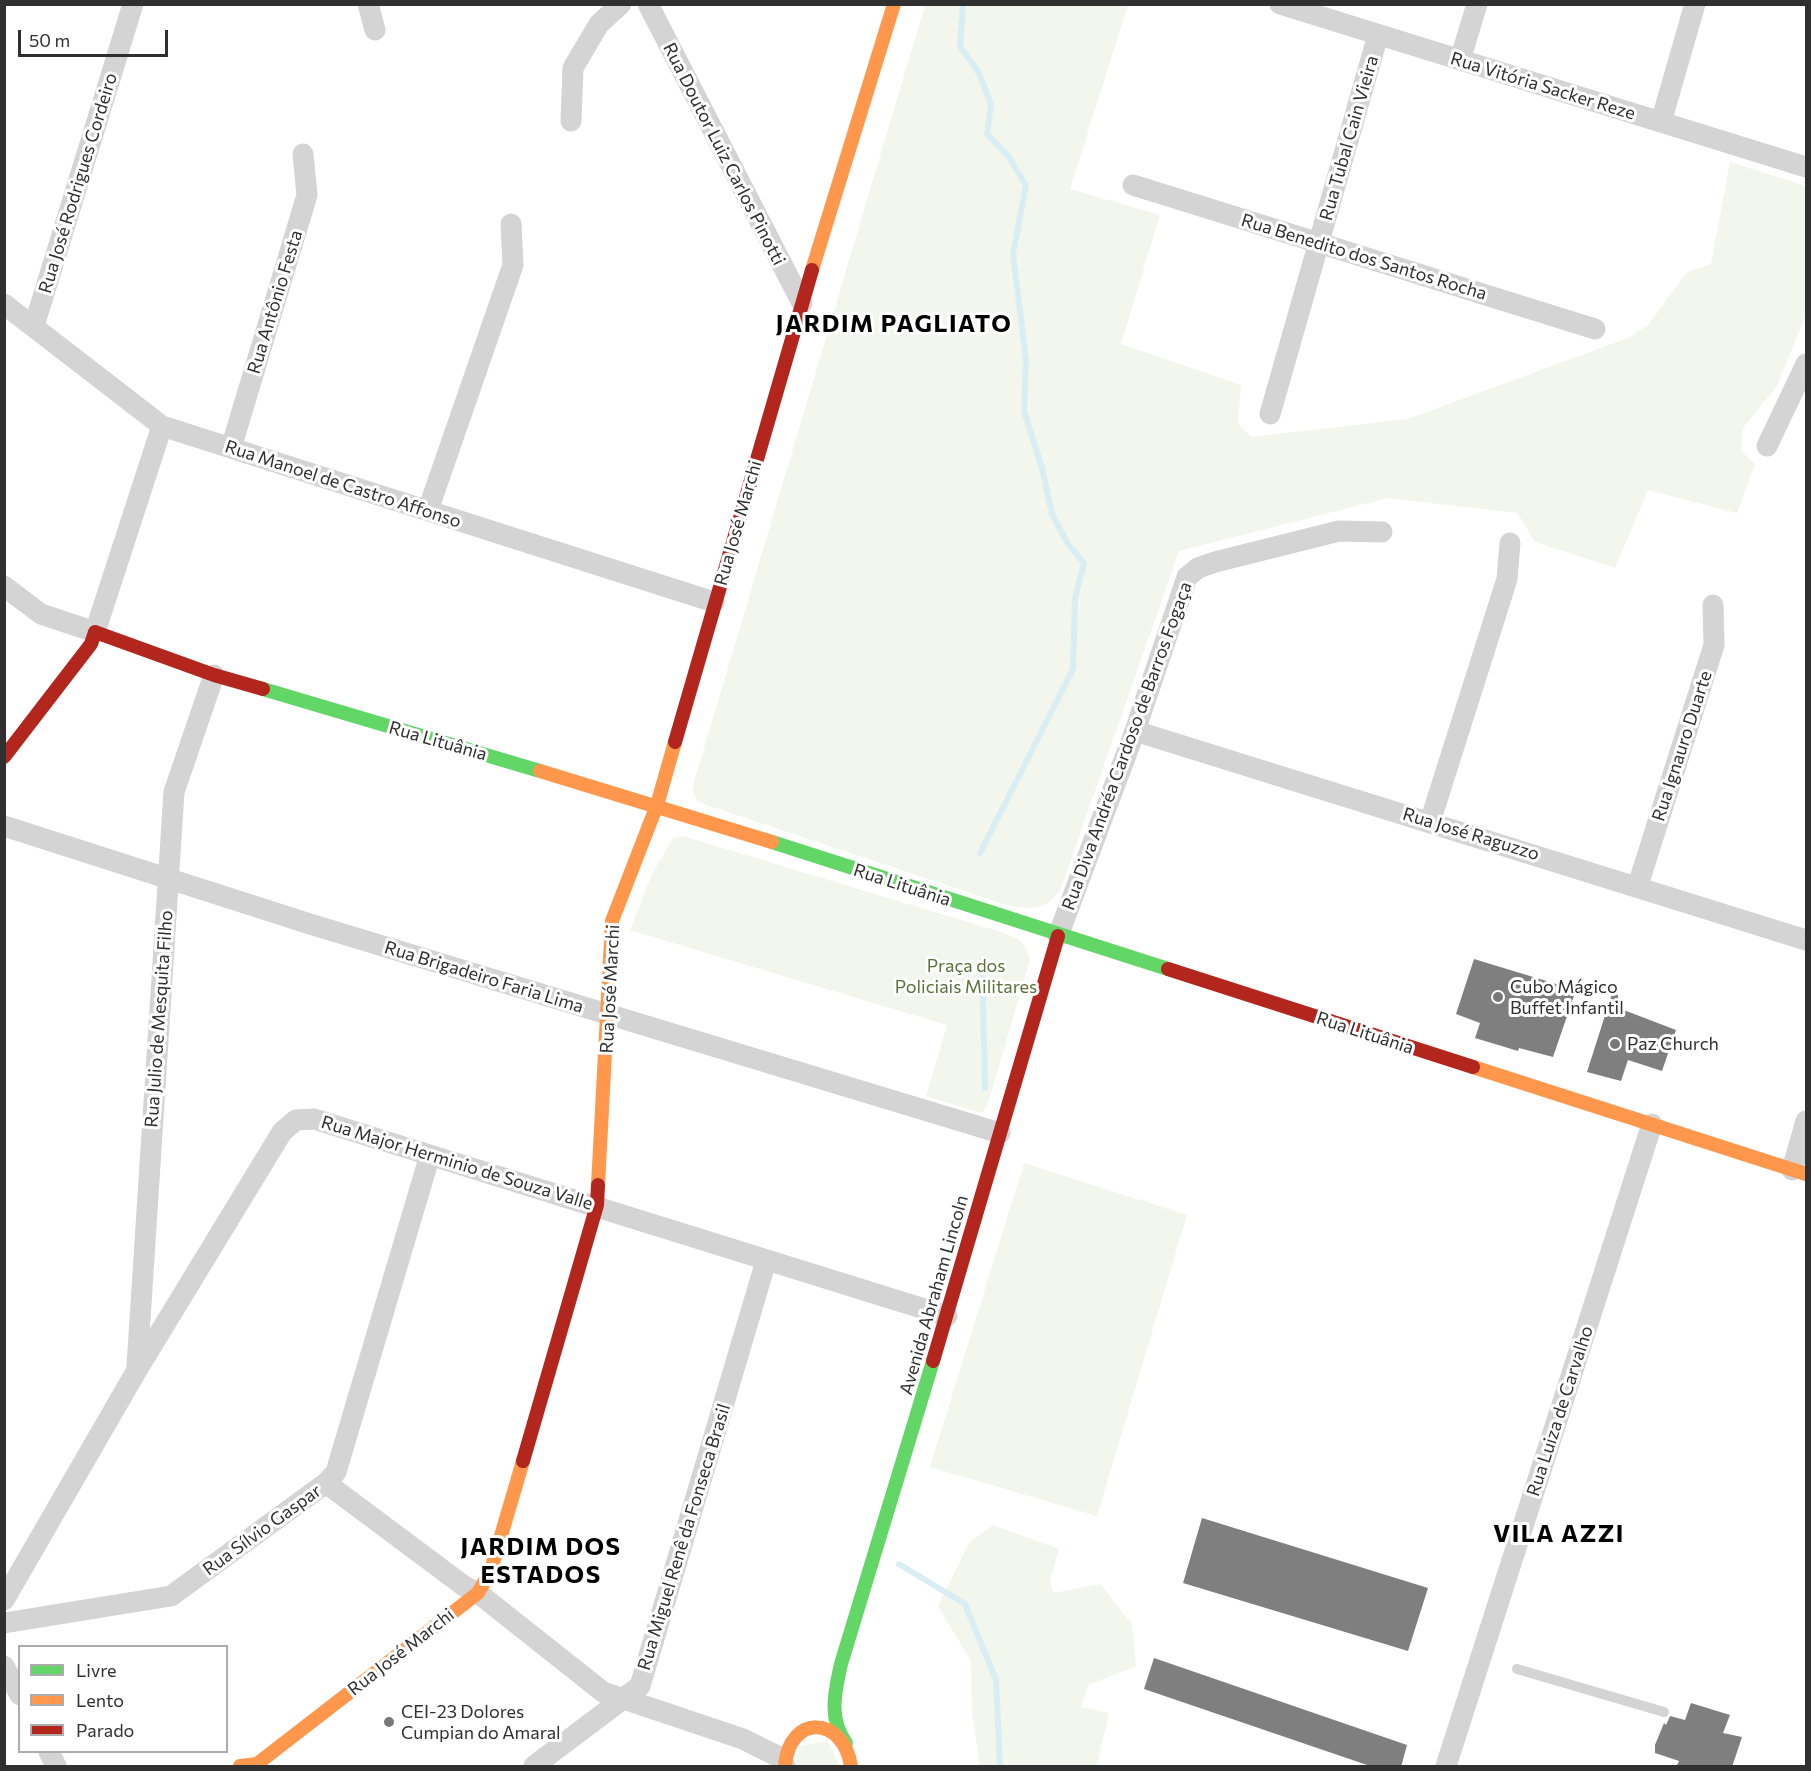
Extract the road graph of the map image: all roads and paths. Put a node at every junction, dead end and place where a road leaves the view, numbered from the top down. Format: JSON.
{"nodes":[{"id":1,"x":133,"y":4,"type":"edge"},
{"id":2,"x":368,"y":4,"type":"edge"},
{"id":3,"x":621,"y":4,"type":"edge"},
{"id":4,"x":648,"y":4,"type":"edge"},
{"id":5,"x":894,"y":4,"type":"edge"},
{"id":6,"x":1280,"y":4,"type":"edge"},
{"id":7,"x":1477,"y":4,"type":"edge"},
{"id":8,"x":1695,"y":4,"type":"edge"},
{"id":9,"x":375,"y":30,"type":"dead end"},
{"id":10,"x":1378,"y":35,"type":"junction"},
{"id":11,"x":1460,"y":60,"type":"junction"},
{"id":12,"x":571,"y":121,"type":"dead end"},
{"id":13,"x":1660,"y":122,"type":"junction"},
{"id":14,"x":303,"y":154,"type":"dead end"},
{"id":15,"x":1806,"y":167,"type":"edge"},
{"id":16,"x":1133,"y":185,"type":"dead end"},
{"id":17,"x":511,"y":224,"type":"dead end"},
{"id":18,"x":1319,"y":243,"type":"junction"},
{"id":19,"x":802,"y":303,"type":"junction"},
{"id":20,"x":4,"y":304,"type":"edge"},
{"id":21,"x":34,"y":326,"type":"junction"},
{"id":22,"x":1595,"y":329,"type":"dead end"},
{"id":23,"x":1806,"y":363,"type":"edge"},
{"id":24,"x":1270,"y":414,"type":"dead end"},
{"id":25,"x":162,"y":426,"type":"junction"},
{"id":26,"x":1767,"y":446,"type":"dead end"},
{"id":27,"x":231,"y":448,"type":"junction"},
{"id":28,"x":428,"y":510,"type":"junction"},
{"id":29,"x":1382,"y":532,"type":"dead end"},
{"id":30,"x":1510,"y":543,"type":"dead end"},
{"id":31,"x":4,"y":586,"type":"edge"},
{"id":32,"x":714,"y":602,"type":"junction"},
{"id":33,"x":1713,"y":605,"type":"dead end"},
{"id":34,"x":95,"y":632,"type":"junction"},
{"id":35,"x":214,"y":675,"type":"junction"},
{"id":36,"x":1135,"y":731,"type":"junction"},
{"id":37,"x":4,"y":757,"type":"edge"},
{"id":38,"x":657,"y":805,"type":"junction"},
{"id":39,"x":1430,"y":822,"type":"junction"},
{"id":40,"x":4,"y":826,"type":"edge"},
{"id":41,"x":168,"y":879,"type":"junction"},
{"id":42,"x":1638,"y":885,"type":"junction"},
{"id":43,"x":1058,"y":936,"type":"junction"},
{"id":44,"x":1806,"y":939,"type":"edge"},
{"id":45,"x":609,"y":1015,"type":"junction"},
{"id":46,"x":1806,"y":1121,"type":"edge"},
{"id":47,"x":1652,"y":1124,"type":"junction"},
{"id":48,"x":1000,"y":1132,"type":"junction"},
{"id":49,"x":430,"y":1155,"type":"junction"},
{"id":50,"x":1799,"y":1172,"type":"edge"},
{"id":51,"x":597,"y":1205,"type":"junction"},
{"id":52,"x":766,"y":1261,"type":"junction"},
{"id":53,"x":142,"y":1290,"type":"junction"},
{"id":54,"x":181,"y":1298,"type":"junction"},
{"id":55,"x":947,"y":1316,"type":"junction"},
{"id":56,"x":137,"y":1370,"type":"junction"},
{"id":57,"x":326,"y":1483,"type":"junction"},
{"id":58,"x":478,"y":1593,"type":"junction"},
{"id":59,"x":4,"y":1600,"type":"edge"},
{"id":60,"x":4,"y":1623,"type":"edge"},
{"id":61,"x":841,"y":1664,"type":"junction"},
{"id":62,"x":4,"y":1666,"type":"edge"},
{"id":63,"x":1517,"y":1669,"type":"dead end"},
{"id":64,"x":18,"y":1691,"type":"edge"},
{"id":65,"x":621,"y":1699,"type":"junction"},
{"id":66,"x":1664,"y":1712,"type":"dead end"},
{"id":67,"x":801,"y":1732,"type":"junction"},
{"id":68,"x":743,"y":1739,"type":"junction"},
{"id":69,"x":842,"y":1739,"type":"junction"},
{"id":70,"x":49,"y":1753,"type":"edge"},
{"id":71,"x":258,"y":1765,"type":"edge"},
{"id":72,"x":785,"y":1766,"type":"edge"},
{"id":73,"x":56,"y":1767,"type":"edge"},
{"id":74,"x":240,"y":1767,"type":"edge"},
{"id":75,"x":534,"y":1767,"type":"edge"},
{"id":76,"x":851,"y":1767,"type":"edge"},
{"id":77,"x":1446,"y":1767,"type":"edge"}],
"edges":[{"from":1,"to":21,"type":"street","name":"Rua José Rodrigues Cordeiro"},
{"from":2,"to":9,"type":"street"},
{"from":3,"to":12,"type":"street"},
{"from":4,"to":19,"type":"street","name":"Rua Doutor Luiz Carlos Pinotti"},
{"from":5,"to":19,"type":"street","name":"Rua José Marchi"},
{"from":6,"to":10,"type":"street","name":"Rua Vitória Sacker Reze"},
{"from":7,"to":11,"type":"street"},
{"from":8,"to":13,"type":"street"},
{"from":10,"to":11,"type":"street","name":"Rua Vitória Sacker Reze"},
{"from":10,"to":18,"type":"street","name":"Rua Tubal Cain Vieira"},
{"from":11,"to":13,"type":"street","name":"Rua Vitória Sacker Reze"},
{"from":13,"to":15,"type":"street","name":"Rua Vitória Sacker Reze"},
{"from":14,"to":27,"type":"street","name":"Rua Antônio Festa"},
{"from":16,"to":18,"type":"street","name":"Rua Benedito dos Santos Rocha"},
{"from":17,"to":28,"type":"street"},
{"from":18,"to":22,"type":"street","name":"Rua Benedito dos Santos Rocha"},
{"from":18,"to":24,"type":"street","name":"Rua Tubal Cain Vieira"},
{"from":19,"to":32,"type":"street","name":"Rua José Marchi"},
{"from":20,"to":21,"type":"street","name":"Rua Manoel de Castro Affonso"},
{"from":21,"to":25,"type":"street","name":"Rua Manoel de Castro Affonso"},
{"from":23,"to":26,"type":"street"},
{"from":25,"to":27,"type":"street","name":"Rua Manoel de Castro Affonso"},
{"from":25,"to":34,"type":"street"},
{"from":27,"to":28,"type":"street","name":"Rua Manoel de Castro Affonso"},
{"from":28,"to":32,"type":"street","name":"Rua Manoel de Castro Affonso"},
{"from":29,"to":36,"type":"street","name":"Rua Diva Andréa Cardoso de Barros Fogaça"},
{"from":30,"to":39,"type":"street"},
{"from":31,"to":34,"type":"street","name":"Rua Lituânia"},
{"from":32,"to":38,"type":"street","name":"Rua José Marchi"},
{"from":33,"to":42,"type":"street","name":"Rua Ignauro Duarte"},
{"from":34,"to":35,"type":"street","name":"Rua Lituânia"},
{"from":34,"to":37,"type":"street"},
{"from":35,"to":38,"type":"street","name":"Rua Lituânia"},
{"from":35,"to":41,"type":"street","name":"Rua Julio de Mesquita Filho"},
{"from":36,"to":39,"type":"street","name":"Rua José Raguzzo"},
{"from":36,"to":43,"type":"street","name":"Rua Diva Andréa Cardoso de Barros Fogaça"},
{"from":38,"to":43,"type":"street","name":"Rua Lituânia"},
{"from":38,"to":45,"type":"street","name":"Rua José Marchi"},
{"from":39,"to":42,"type":"street","name":"Rua José Raguzzo"},
{"from":40,"to":41,"type":"street","name":"Rua Brigadeiro Faria Lima"},
{"from":41,"to":45,"type":"street","name":"Rua Brigadeiro Faria Lima"},
{"from":41,"to":53,"type":"street","name":"Rua Julio de Mesquita Filho"},
{"from":42,"to":44,"type":"street","name":"Rua José Raguzzo"},
{"from":43,"to":47,"type":"street","name":"Rua Lituânia"},
{"from":43,"to":48,"type":"street","name":"Avenida Abraham Lincoln"},
{"from":45,"to":48,"type":"street","name":"Rua Brigadeiro Faria Lima"},
{"from":45,"to":51,"type":"street","name":"Rua José Marchi"},
{"from":46,"to":50,"type":"street"},
{"from":47,"to":50,"type":"street","name":"Rua Lituânia"},
{"from":47,"to":77,"type":"street","name":"Rua Luiza de Carvalho"},
{"from":48,"to":55,"type":"street","name":"Avenida Abraham Lincoln"},
{"from":49,"to":51,"type":"street","name":"Rua Major Herminio de Souza Valle"},
{"from":49,"to":54,"type":"street","name":"Rua Major Herminio de Souza Valle"},
{"from":49,"to":57,"type":"street","name":"Rua Sílvio Gaspar"},
{"from":51,"to":52,"type":"street","name":"Rua Major Herminio de Souza Valle"},
{"from":51,"to":58,"type":"street","name":"Rua José Marchi"},
{"from":52,"to":55,"type":"street","name":"Rua Major Herminio de Souza Valle"},
{"from":52,"to":65,"type":"street","name":"Rua Miguel Renê da Fonseca Brasil"},
{"from":53,"to":54,"type":"street"},
{"from":53,"to":56,"type":"street","name":"Rua Julio de Mesquita Filho"},
{"from":54,"to":56,"type":"street","name":"Rua Major Herminio de Souza Valle"},
{"from":55,"to":61,"type":"street","name":"Avenida Abraham Lincoln"},
{"from":56,"to":59,"type":"street","name":"Rua Major Herminio de Souza Valle"},
{"from":57,"to":58,"type":"street"},
{"from":57,"to":60,"type":"street","name":"Rua Sílvio Gaspar"},
{"from":58,"to":65,"type":"street"},
{"from":58,"to":71,"type":"street","name":"Rua José Marchi"},
{"from":61,"to":67,"type":"street","name":"Avenida Abraham Lincoln"},
{"from":61,"to":69,"type":"street","name":"Avenida Abraham Lincoln"},
{"from":62,"to":64,"type":"street"},
{"from":63,"to":66,"type":"lane"},
{"from":65,"to":68,"type":"street"},
{"from":65,"to":75,"type":"street","name":"Rua Miguel Renê da Fonseca Brasil"},
{"from":67,"to":68,"type":"street"},
{"from":67,"to":69,"type":"street"},
{"from":67,"to":72,"type":"street","name":"Avenida Abraham Lincoln"},
{"from":68,"to":72,"type":"street"},
{"from":69,"to":76,"type":"street","name":"Avenida Abraham Lincoln"},
{"from":70,"to":73,"type":"street"},
{"from":71,"to":74,"type":"street","name":"Rua José Marchi"}]}
